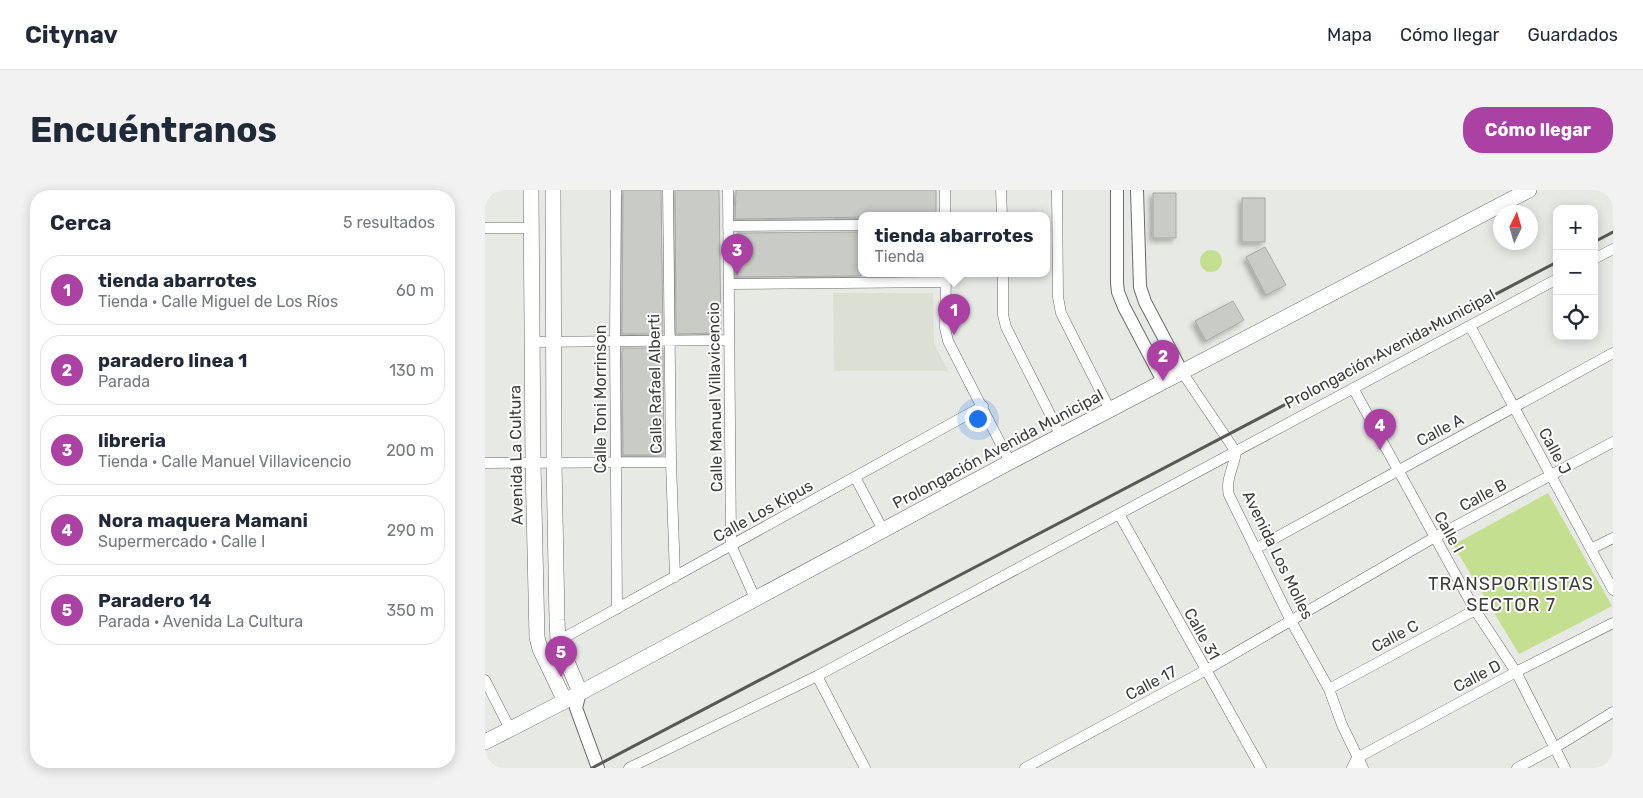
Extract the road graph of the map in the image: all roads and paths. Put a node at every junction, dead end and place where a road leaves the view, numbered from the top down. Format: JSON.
{"nodes":[{"id":1,"x":531,"y":190,"type":"edge"},
{"id":2,"x":553,"y":190,"type":"edge"},
{"id":3,"x":616,"y":190,"type":"edge"},
{"id":4,"x":668,"y":190,"type":"edge"},
{"id":5,"x":728,"y":190,"type":"edge"},
{"id":6,"x":945,"y":190,"type":"edge"},
{"id":7,"x":1001,"y":190,"type":"edge"},
{"id":8,"x":1057,"y":190,"type":"edge"},
{"id":9,"x":1117,"y":190,"type":"edge"},
{"id":10,"x":1137,"y":190,"type":"edge"},
{"id":11,"x":1529,"y":190,"type":"edge"},
{"id":12,"x":945,"y":212,"type":"edge"},
{"id":13,"x":1002,"y":212,"type":"edge"},
{"id":14,"x":858,"y":225,"type":"edge"},
{"id":15,"x":729,"y":226,"type":"junction"},
{"id":16,"x":485,"y":228,"type":"edge"},
{"id":17,"x":532,"y":228,"type":"junction"},
{"id":18,"x":1613,"y":249,"type":"edge"},
{"id":19,"x":1598,"y":257,"type":"edge"},
{"id":20,"x":1003,"y":277,"type":"edge"},
{"id":21,"x":946,"y":278,"type":"edge"},
{"id":22,"x":1553,"y":281,"type":"edge"},
{"id":23,"x":729,"y":284,"type":"junction"},
{"id":24,"x":1470,"y":326,"type":"junction"},
{"id":25,"x":669,"y":340,"type":"junction"},
{"id":26,"x":729,"y":340,"type":"junction"},
{"id":27,"x":615,"y":341,"type":"junction"},
{"id":28,"x":532,"y":342,"type":"junction"},
{"id":29,"x":554,"y":342,"type":"junction"},
{"id":30,"x":1613,"y":353,"type":"edge"},
{"id":31,"x":1182,"y":372,"type":"junction"},
{"id":32,"x":1163,"y":382,"type":"junction"},
{"id":33,"x":1353,"y":388,"type":"junction"},
{"id":34,"x":983,"y":406,"type":"junction"},
{"id":35,"x":1514,"y":408,"type":"junction"},
{"id":36,"x":1110,"y":410,"type":"junction"},
{"id":37,"x":1061,"y":436,"type":"junction"},
{"id":38,"x":1613,"y":442,"type":"edge"},
{"id":39,"x":1236,"y":452,"type":"junction"},
{"id":40,"x":554,"y":462,"type":"junction"},
{"id":41,"x":615,"y":462,"type":"junction"},
{"id":42,"x":671,"y":462,"type":"junction"},
{"id":43,"x":1010,"y":462,"type":"junction"},
{"id":44,"x":485,"y":463,"type":"edge"},
{"id":45,"x":533,"y":463,"type":"junction"},
{"id":46,"x":1398,"y":470,"type":"junction"},
{"id":47,"x":1551,"y":475,"type":"junction"},
{"id":48,"x":855,"y":477,"type":"junction"},
{"id":49,"x":1119,"y":514,"type":"junction"},
{"id":50,"x":883,"y":530,"type":"junction"},
{"id":51,"x":1435,"y":537,"type":"junction"},
{"id":52,"x":1613,"y":538,"type":"edge"},
{"id":53,"x":731,"y":545,"type":"junction"},
{"id":54,"x":1255,"y":548,"type":"junction"},
{"id":55,"x":1591,"y":550,"type":"junction"},
{"id":56,"x":675,"y":577,"type":"junction"},
{"id":57,"x":1613,"y":590,"type":"edge"},
{"id":58,"x":755,"y":598,"type":"junction"},
{"id":59,"x":617,"y":609,"type":"junction"},
{"id":60,"x":1475,"y":610,"type":"junction"},
{"id":61,"x":1291,"y":621,"type":"junction"},
{"id":62,"x":1613,"y":622,"type":"edge"},
{"id":63,"x":558,"y":641,"type":"junction"},
{"id":64,"x":1205,"y":670,"type":"junction"},
{"id":65,"x":1515,"y":672,"type":"junction"},
{"id":66,"x":817,"y":676,"type":"junction"},
{"id":67,"x":485,"y":680,"type":"edge"},
{"id":68,"x":1329,"y":689,"type":"junction"},
{"id":69,"x":580,"y":692,"type":"junction"},
{"id":70,"x":571,"y":704,"type":"junction"},
{"id":71,"x":1613,"y":712,"type":"edge"},
{"id":72,"x":510,"y":729,"type":"junction"},
{"id":73,"x":485,"y":742,"type":"edge"},
{"id":74,"x":1556,"y":747,"type":"junction"},
{"id":75,"x":1357,"y":758,"type":"junction"},
{"id":76,"x":598,"y":768,"type":"edge"},
{"id":77,"x":629,"y":768,"type":"edge"},
{"id":78,"x":865,"y":768,"type":"edge"},
{"id":79,"x":1025,"y":768,"type":"edge"},
{"id":80,"x":1261,"y":768,"type":"edge"},
{"id":81,"x":1352,"y":768,"type":"edge"},
{"id":82,"x":1363,"y":768,"type":"edge"},
{"id":83,"x":1517,"y":768,"type":"edge"},
{"id":84,"x":1565,"y":768,"type":"edge"}],
"edges":[{"from":1,"to":17,"type":"main road","name":"Avenida La Cultura"},
{"from":2,"to":29,"type":"main road"},
{"from":3,"to":27,"type":"street","name":"Calle Toni Morrinson"},
{"from":4,"to":25,"type":"street","name":"Calle Rafael Alberti"},
{"from":5,"to":15,"type":"street","name":"Calle Manuel Villavicencio"},
{"from":6,"to":12,"type":"street"},
{"from":7,"to":13,"type":"street"},
{"from":8,"to":36,"type":"street"},
{"from":9,"to":32,"type":"street"},
{"from":10,"to":31,"type":"street"},
{"from":11,"to":31,"type":"main road","name":"Prolongación Avenida Municipal"},
{"from":14,"to":15,"type":"street"},
{"from":15,"to":23,"type":"street","name":"Calle Manuel Villavicencio"},
{"from":16,"to":17,"type":"street"},
{"from":17,"to":28,"type":"main road","name":"Avenida La Cultura"},
{"from":18,"to":19,"type":"street"},
{"from":20,"to":37,"type":"street"},
{"from":21,"to":23,"type":"street"},
{"from":21,"to":34,"type":"street"},
{"from":22,"to":24,"type":"street","name":"Prolongación Avenida Municipal"},
{"from":23,"to":26,"type":"street","name":"Calle Manuel Villavicencio"},
{"from":24,"to":33,"type":"street","name":"Prolongación Avenida Municipal"},
{"from":24,"to":35,"type":"street","name":"Calle J"},
{"from":25,"to":26,"type":"street"},
{"from":25,"to":27,"type":"street"},
{"from":25,"to":42,"type":"street","name":"Calle Rafael Alberti"},
{"from":26,"to":53,"type":"street","name":"Calle Manuel Villavicencio"},
{"from":27,"to":29,"type":"street"},
{"from":27,"to":41,"type":"street","name":"Calle Toni Morrinson"},
{"from":28,"to":29,"type":"street"},
{"from":28,"to":45,"type":"main road","name":"Avenida La Cultura"},
{"from":29,"to":40,"type":"main road"},
{"from":30,"to":35,"type":"street","name":"Calle A"},
{"from":31,"to":32,"type":"main road","name":"Prolongación Avenida Municipal"},
{"from":31,"to":39,"type":"street"},
{"from":32,"to":36,"type":"main road","name":"Prolongación Avenida Municipal"},
{"from":33,"to":39,"type":"street","name":"Prolongación Avenida Municipal"},
{"from":33,"to":46,"type":"street","name":"Calle I"},
{"from":34,"to":43,"type":"street"},
{"from":34,"to":48,"type":"street","name":"Calle Los Kipus"},
{"from":35,"to":46,"type":"street","name":"Calle A"},
{"from":35,"to":47,"type":"street","name":"Calle J"},
{"from":36,"to":37,"type":"main road","name":"Prolongación Avenida Municipal"},
{"from":37,"to":43,"type":"main road","name":"Prolongación Avenida Municipal"},
{"from":38,"to":47,"type":"street","name":"Calle B"},
{"from":39,"to":49,"type":"street","name":"Prolongación Avenida Municipal"},
{"from":39,"to":54,"type":"street","name":"Avenida Los Molles"},
{"from":40,"to":41,"type":"street"},
{"from":40,"to":45,"type":"street"},
{"from":40,"to":63,"type":"main road"},
{"from":41,"to":42,"type":"street"},
{"from":41,"to":59,"type":"street","name":"Calle Toni Morrinson"},
{"from":42,"to":56,"type":"street","name":"Calle Rafael Alberti"},
{"from":43,"to":50,"type":"main road","name":"Prolongación Avenida Municipal"},
{"from":44,"to":45,"type":"street"},
{"from":45,"to":70,"type":"main road","name":"Avenida La Cultura"},
{"from":46,"to":51,"type":"street","name":"Calle I"},
{"from":46,"to":54,"type":"street","name":"Calle A"},
{"from":47,"to":51,"type":"street","name":"Calle B"},
{"from":47,"to":55,"type":"street","name":"Calle J"},
{"from":48,"to":50,"type":"street"},
{"from":48,"to":53,"type":"street","name":"Calle Los Kipus"},
{"from":49,"to":64,"type":"street","name":"Calle 31"},
{"from":49,"to":66,"type":"street","name":"Prolongación Avenida Municipal"},
{"from":50,"to":58,"type":"main road","name":"Prolongación Avenida Municipal"},
{"from":51,"to":60,"type":"street","name":"Calle I"},
{"from":51,"to":61,"type":"street","name":"Calle B"},
{"from":52,"to":55,"type":"street"},
{"from":53,"to":56,"type":"street","name":"Calle Los Kipus"},
{"from":53,"to":58,"type":"street","name":"Calle Manuel Villavicencio"},
{"from":54,"to":61,"type":"street","name":"Avenida Los Molles"},
{"from":55,"to":57,"type":"street","name":"Calle J"},
{"from":56,"to":59,"type":"street","name":"Calle Los Kipus"},
{"from":58,"to":69,"type":"main road","name":"Prolongación Avenida Municipal"},
{"from":59,"to":63,"type":"street","name":"Calle Los Kipus"},
{"from":60,"to":65,"type":"street","name":"Calle I"},
{"from":60,"to":68,"type":"street","name":"Calle C"},
{"from":61,"to":64,"type":"street","name":"Calle 17"},
{"from":61,"to":68,"type":"street","name":"Avenida Los Molles"},
{"from":62,"to":65,"type":"street","name":"Calle D"},
{"from":63,"to":69,"type":"main road"},
{"from":64,"to":79,"type":"street","name":"Calle 17"},
{"from":64,"to":80,"type":"street","name":"Calle 31"},
{"from":65,"to":74,"type":"street","name":"Calle I"},
{"from":65,"to":75,"type":"street","name":"Calle D"},
{"from":66,"to":77,"type":"street","name":"Prolongación Avenida Municipal"},
{"from":66,"to":78,"type":"street"},
{"from":67,"to":72,"type":"street"},
{"from":68,"to":75,"type":"street","name":"Avenida Los Molles"},
{"from":69,"to":70,"type":"main road","name":"Prolongación Avenida Municipal"},
{"from":70,"to":72,"type":"main road","name":"Prolongación Avenida Municipal"},
{"from":70,"to":76,"type":"street","name":"Avenida La Cultura"},
{"from":71,"to":74,"type":"street"},
{"from":72,"to":73,"type":"main road","name":"Prolongación Avenida Municipal"},
{"from":74,"to":83,"type":"street"},
{"from":74,"to":84,"type":"street","name":"Calle I"},
{"from":75,"to":81,"type":"street"},
{"from":75,"to":82,"type":"street","name":"Avenida Los Molles"}]}
